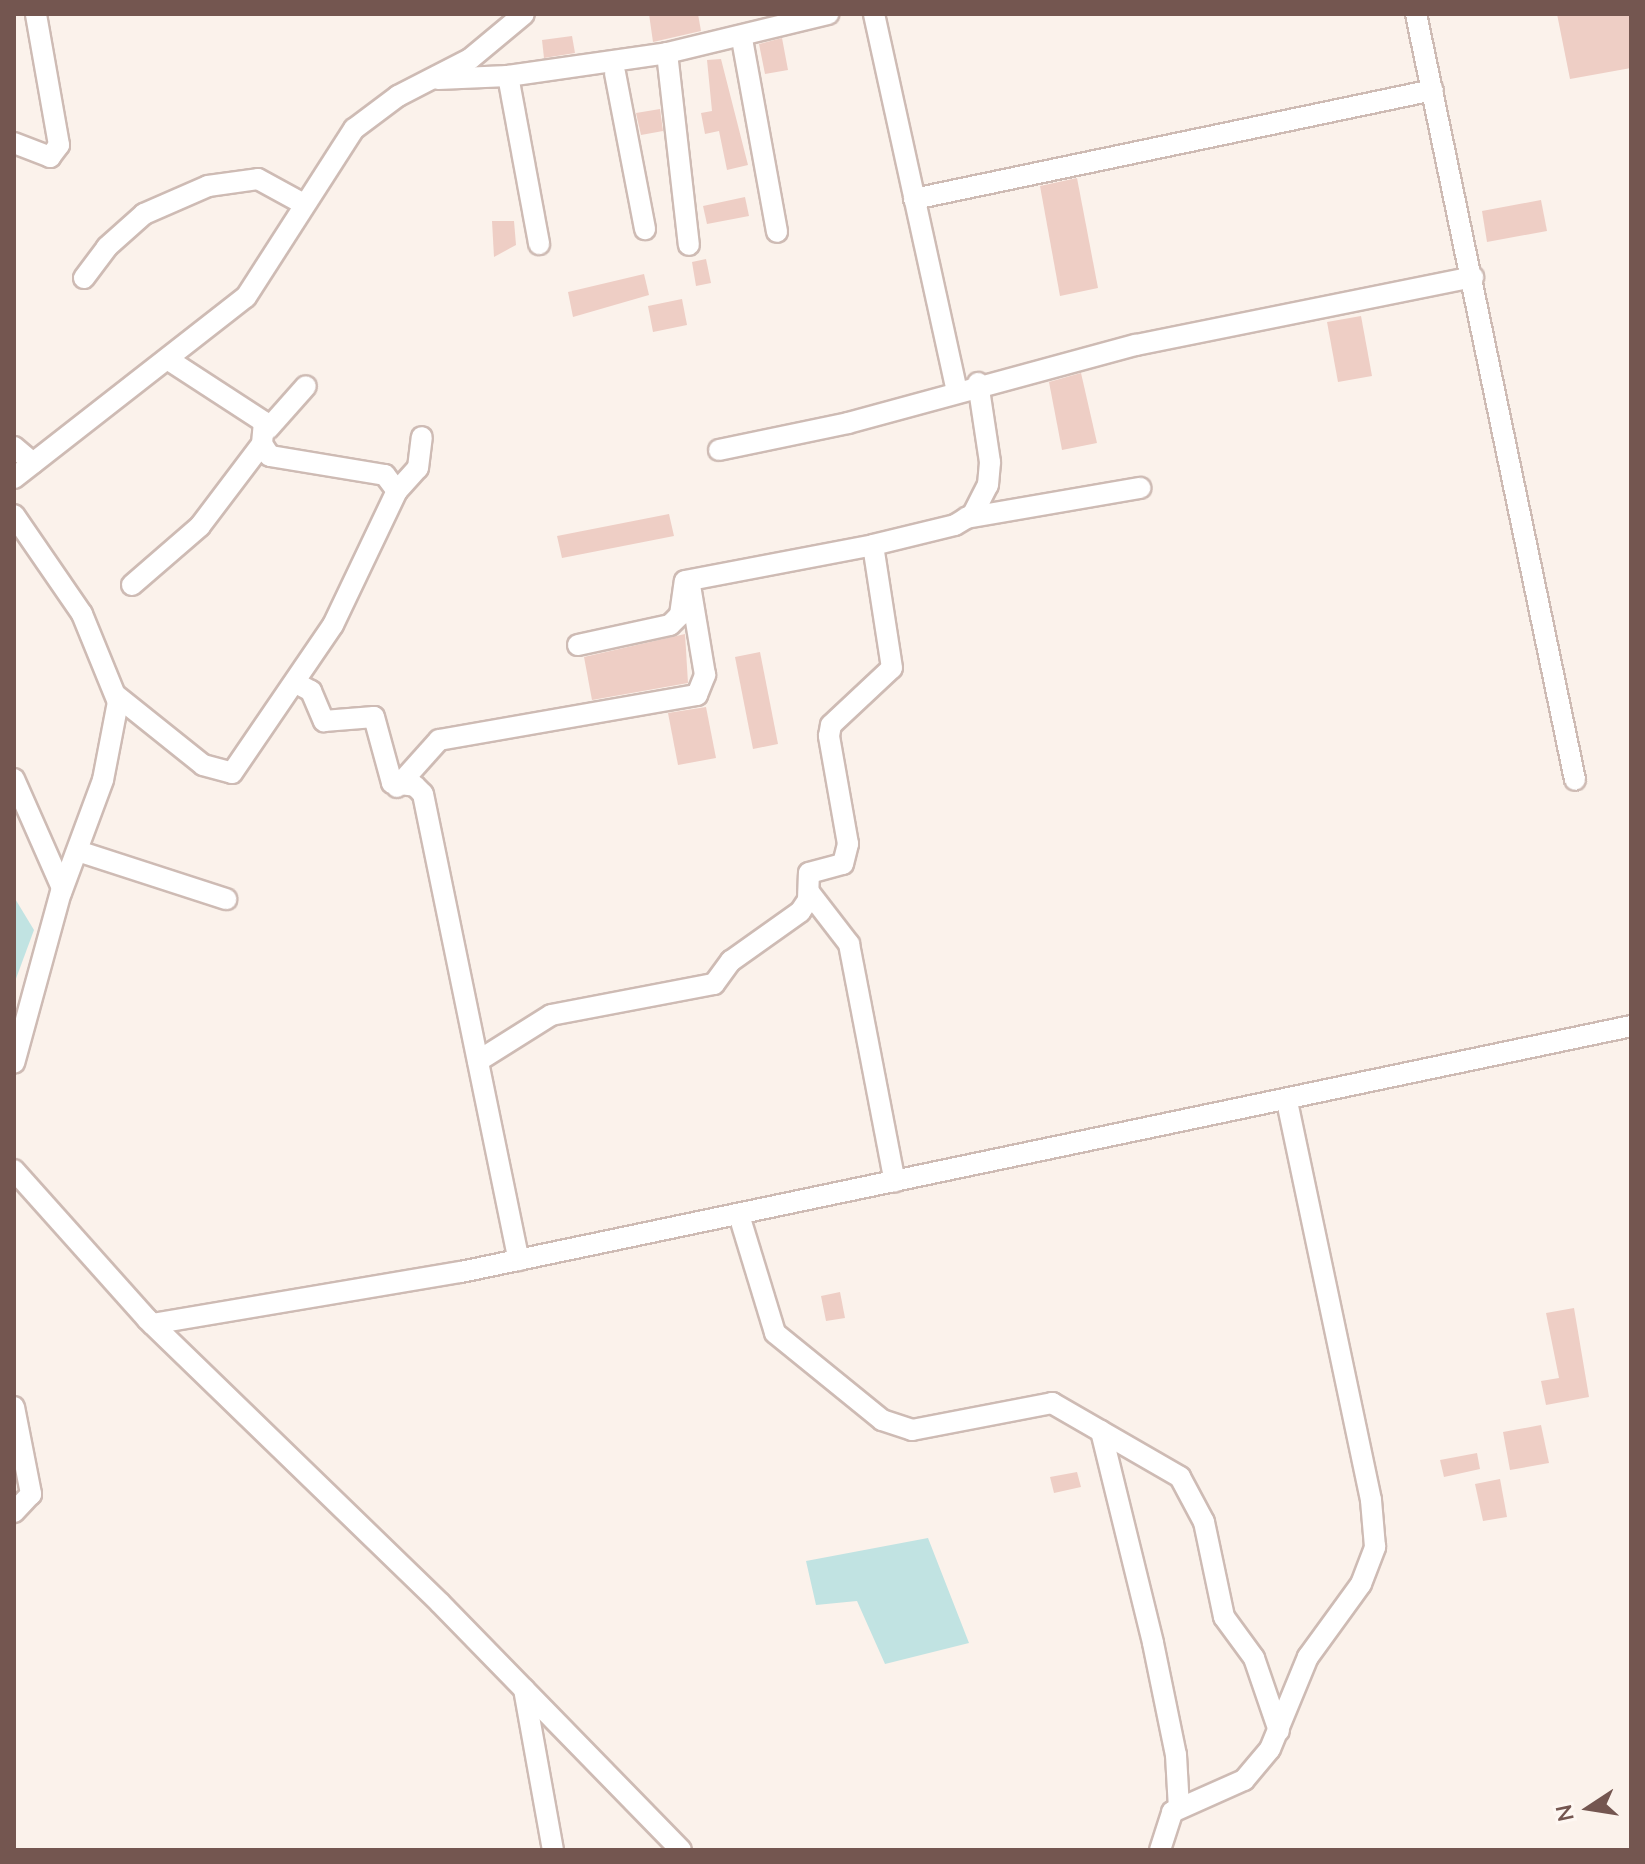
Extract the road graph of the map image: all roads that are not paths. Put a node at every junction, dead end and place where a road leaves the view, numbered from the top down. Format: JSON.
{"nodes":[{"id":1,"x":36,"y":14,"type":"edge"},
{"id":2,"x":828,"y":14,"type":"edge"},
{"id":3,"x":874,"y":14,"type":"edge"},
{"id":4,"x":1416,"y":14,"type":"edge"},
{"id":5,"x":521,"y":15,"type":"edge"},
{"id":6,"x":742,"y":39,"type":"junction"},
{"id":7,"x":667,"y":53,"type":"junction"},
{"id":8,"x":615,"y":73,"type":"dead end"},
{"id":9,"x":508,"y":76,"type":"junction"},
{"id":10,"x":433,"y":79,"type":"junction"},
{"id":11,"x":1433,"y":90,"type":"junction"},
{"id":12,"x":14,"y":143,"type":"edge"},
{"id":13,"x":914,"y":199,"type":"junction"},
{"id":14,"x":302,"y":203,"type":"junction"},
{"id":15,"x":645,"y":229,"type":"dead end"},
{"id":16,"x":777,"y":232,"type":"dead end"},
{"id":17,"x":539,"y":244,"type":"dead end"},
{"id":18,"x":689,"y":245,"type":"dead end"},
{"id":19,"x":1473,"y":277,"type":"junction"},
{"id":20,"x":84,"y":278,"type":"dead end"},
{"id":21,"x":169,"y":360,"type":"junction"},
{"id":22,"x":978,"y":383,"type":"junction"},
{"id":23,"x":306,"y":386,"type":"dead end"},
{"id":24,"x":957,"y":390,"type":"junction"},
{"id":25,"x":265,"y":436,"type":"junction"},
{"id":26,"x":422,"y":437,"type":"dead end"},
{"id":27,"x":14,"y":447,"type":"edge"},
{"id":28,"x":719,"y":450,"type":"dead end"},
{"id":29,"x":33,"y":463,"type":"junction"},
{"id":30,"x":14,"y":478,"type":"edge"},
{"id":31,"x":1140,"y":488,"type":"dead end"},
{"id":32,"x":397,"y":491,"type":"junction"},
{"id":33,"x":14,"y":515,"type":"edge"},
{"id":34,"x":966,"y":518,"type":"junction"},
{"id":35,"x":873,"y":545,"type":"junction"},
{"id":36,"x":689,"y":580,"type":"junction"},
{"id":37,"x":132,"y":585,"type":"dead end"},
{"id":38,"x":578,"y":645,"type":"dead end"},
{"id":39,"x":296,"y":683,"type":"junction"},
{"id":40,"x":117,"y":696,"type":"junction"},
{"id":41,"x":14,"y":779,"type":"edge"},
{"id":42,"x":1575,"y":780,"type":"dead end"},
{"id":43,"x":397,"y":787,"type":"junction"},
{"id":44,"x":78,"y":851,"type":"junction"},
{"id":45,"x":809,"y":892,"type":"junction"},
{"id":46,"x":61,"y":893,"type":"junction"},
{"id":47,"x":226,"y":899,"type":"dead end"},
{"id":48,"x":1631,"y":1026,"type":"edge"},
{"id":49,"x":478,"y":1061,"type":"junction"},
{"id":50,"x":14,"y":1063,"type":"edge"},
{"id":51,"x":1287,"y":1102,"type":"junction"},
{"id":52,"x":14,"y":1170,"type":"edge"},
{"id":53,"x":895,"y":1182,"type":"junction"},
{"id":54,"x":739,"y":1215,"type":"junction"},
{"id":55,"x":519,"y":1260,"type":"junction"},
{"id":56,"x":152,"y":1324,"type":"junction"},
{"id":57,"x":14,"y":1407,"type":"edge"},
{"id":58,"x":1101,"y":1431,"type":"junction"},
{"id":59,"x":14,"y":1512,"type":"edge"},
{"id":60,"x":524,"y":1689,"type":"junction"},
{"id":61,"x":1279,"y":1731,"type":"junction"},
{"id":62,"x":1179,"y":1808,"type":"junction"},
{"id":63,"x":553,"y":1850,"type":"edge"},
{"id":64,"x":681,"y":1850,"type":"edge"},
{"id":65,"x":1160,"y":1850,"type":"edge"}],
"edges":[{"from":1,"to":12,"type":"street"},
{"from":2,"to":6,"type":"street"},
{"from":3,"to":13,"type":"street"},
{"from":4,"to":11,"type":"street"},
{"from":5,"to":10,"type":"street"},
{"from":6,"to":7,"type":"street"},
{"from":6,"to":16,"type":"street"},
{"from":7,"to":9,"type":"street"},
{"from":7,"to":18,"type":"street"},
{"from":8,"to":15,"type":"street"},
{"from":9,"to":10,"type":"street"},
{"from":9,"to":17,"type":"street"},
{"from":10,"to":14,"type":"street"},
{"from":11,"to":13,"type":"street"},
{"from":11,"to":19,"type":"street"},
{"from":13,"to":24,"type":"street"},
{"from":14,"to":20,"type":"street"},
{"from":14,"to":21,"type":"street"},
{"from":19,"to":22,"type":"street"},
{"from":19,"to":42,"type":"street"},
{"from":21,"to":25,"type":"street"},
{"from":21,"to":29,"type":"street"},
{"from":22,"to":24,"type":"street"},
{"from":22,"to":34,"type":"street"},
{"from":23,"to":25,"type":"street"},
{"from":24,"to":28,"type":"street"},
{"from":25,"to":32,"type":"street"},
{"from":25,"to":37,"type":"street"},
{"from":26,"to":32,"type":"street"},
{"from":27,"to":29,"type":"street"},
{"from":29,"to":30,"type":"street"},
{"from":31,"to":34,"type":"street"},
{"from":32,"to":39,"type":"street"},
{"from":33,"to":40,"type":"street"},
{"from":34,"to":35,"type":"street"},
{"from":35,"to":36,"type":"street"},
{"from":35,"to":45,"type":"street"},
{"from":36,"to":38,"type":"street"},
{"from":36,"to":43,"type":"street"},
{"from":39,"to":40,"type":"street"},
{"from":39,"to":43,"type":"street"},
{"from":40,"to":44,"type":"street"},
{"from":41,"to":46,"type":"street"},
{"from":43,"to":49,"type":"street"},
{"from":44,"to":46,"type":"street"},
{"from":44,"to":47,"type":"street"},
{"from":45,"to":49,"type":"street"},
{"from":45,"to":53,"type":"street"},
{"from":46,"to":50,"type":"street"},
{"from":48,"to":51,"type":"street"},
{"from":49,"to":55,"type":"street"},
{"from":51,"to":53,"type":"street"},
{"from":51,"to":61,"type":"street"},
{"from":52,"to":56,"type":"street"},
{"from":53,"to":54,"type":"street"},
{"from":54,"to":55,"type":"street"},
{"from":54,"to":58,"type":"street"},
{"from":55,"to":56,"type":"street"},
{"from":56,"to":60,"type":"street"},
{"from":57,"to":59,"type":"street"},
{"from":58,"to":61,"type":"street"},
{"from":58,"to":62,"type":"street"},
{"from":60,"to":63,"type":"street"},
{"from":60,"to":64,"type":"street"},
{"from":61,"to":62,"type":"street"},
{"from":62,"to":65,"type":"street"}]}
